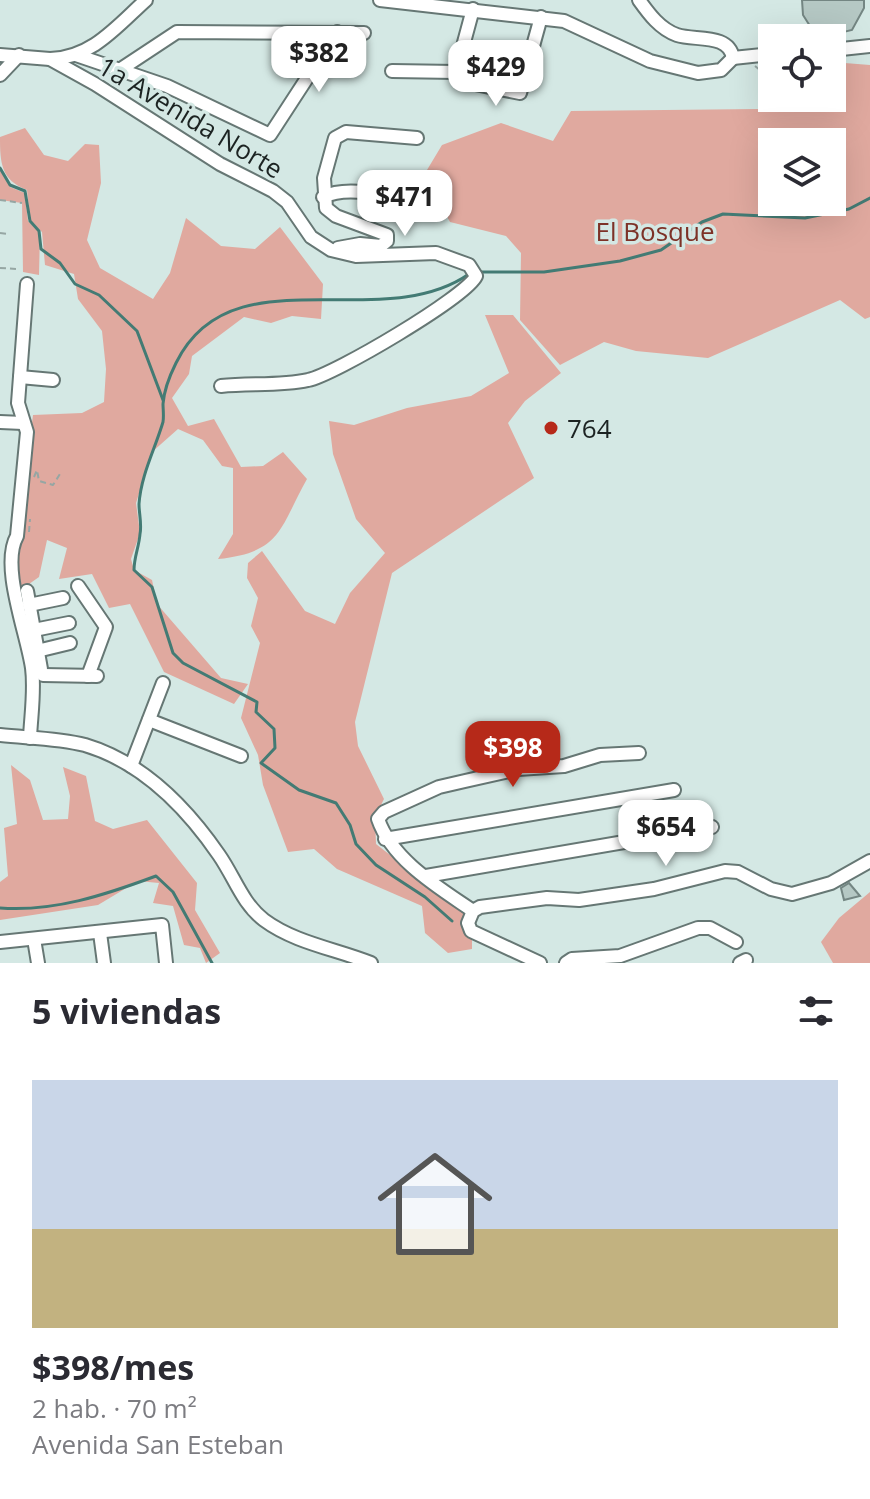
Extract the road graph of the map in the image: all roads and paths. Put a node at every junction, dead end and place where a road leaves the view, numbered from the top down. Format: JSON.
{"nodes":[{"id":1,"x":146,"y":0,"type":"edge"},
{"id":2,"x":380,"y":0,"type":"edge"},
{"id":3,"x":639,"y":0,"type":"edge"},
{"id":4,"x":473,"y":9,"type":"junction"},
{"id":5,"x":541,"y":17,"type":"junction"},
{"id":6,"x":337,"y":32,"type":"junction"},
{"id":7,"x":364,"y":33,"type":"dead end"},
{"id":8,"x":870,"y":46,"type":"edge"},
{"id":9,"x":846,"y":49,"type":"edge"},
{"id":10,"x":0,"y":55,"type":"edge"},
{"id":11,"x":19,"y":55,"type":"junction"},
{"id":12,"x":76,"y":55,"type":"junction"},
{"id":13,"x":758,"y":55,"type":"edge"},
{"id":14,"x":733,"y":58,"type":"junction"},
{"id":15,"x":50,"y":59,"type":"junction"},
{"id":16,"x":121,"y":69,"type":"junction"},
{"id":17,"x":392,"y":71,"type":"dead end"},
{"id":18,"x":0,"y":75,"type":"edge"},
{"id":19,"x":475,"y":84,"type":"dead end"},
{"id":20,"x":417,"y":138,"type":"dead end"},
{"id":21,"x":323,"y":197,"type":"junction"},
{"id":22,"x":0,"y":200,"type":"edge"},
{"id":23,"x":409,"y":202,"type":"dead end"},
{"id":24,"x":22,"y":203,"type":"dead end"},
{"id":25,"x":0,"y":233,"type":"edge"},
{"id":26,"x":9,"y":234,"type":"dead end"},
{"id":27,"x":331,"y":250,"type":"junction"},
{"id":28,"x":0,"y":268,"type":"edge"},
{"id":29,"x":17,"y":269,"type":"dead end"},
{"id":30,"x":27,"y":284,"type":"dead end"},
{"id":31,"x":20,"y":377,"type":"junction"},
{"id":32,"x":53,"y":380,"type":"dead end"},
{"id":33,"x":221,"y":386,"type":"dead end"},
{"id":34,"x":0,"y":422,"type":"edge"},
{"id":35,"x":23,"y":423,"type":"junction"},
{"id":36,"x":60,"y":474,"type":"dead end"},
{"id":37,"x":31,"y":484,"type":"dead end"},
{"id":38,"x":30,"y":509,"type":"dead end"},
{"id":39,"x":9,"y":541,"type":"edge"},
{"id":40,"x":78,"y":586,"type":"dead end"},
{"id":41,"x":27,"y":591,"type":"dead end"},
{"id":42,"x":63,"y":598,"type":"dead end"},
{"id":43,"x":29,"y":605,"type":"junction"},
{"id":44,"x":69,"y":623,"type":"dead end"},
{"id":45,"x":34,"y":630,"type":"junction"},
{"id":46,"x":70,"y":643,"type":"dead end"},
{"id":47,"x":37,"y":651,"type":"junction"},
{"id":48,"x":163,"y":683,"type":"dead end"},
{"id":49,"x":149,"y":720,"type":"junction"},
{"id":50,"x":0,"y":735,"type":"edge"},
{"id":51,"x":30,"y":738,"type":"junction"},
{"id":52,"x":639,"y":753,"type":"dead end"},
{"id":53,"x":241,"y":756,"type":"dead end"},
{"id":54,"x":131,"y":766,"type":"junction"},
{"id":55,"x":674,"y":790,"type":"dead end"},
{"id":56,"x":712,"y":827,"type":"dead end"},
{"id":57,"x":385,"y":839,"type":"junction"},
{"id":58,"x":870,"y":861,"type":"edge"},
{"id":59,"x":426,"y":876,"type":"junction"},
{"id":60,"x":473,"y":911,"type":"junction"},
{"id":61,"x":100,"y":933,"type":"junction"},
{"id":62,"x":34,"y":939,"type":"junction"},
{"id":63,"x":0,"y":942,"type":"edge"},
{"id":64,"x":736,"y":942,"type":"dead end"},
{"id":65,"x":38,"y":963,"type":"edge"},
{"id":66,"x":104,"y":963,"type":"edge"},
{"id":67,"x":166,"y":963,"type":"edge"},
{"id":68,"x":371,"y":963,"type":"edge"},
{"id":69,"x":540,"y":963,"type":"edge"},
{"id":70,"x":566,"y":963,"type":"edge"}],
"edges":[{"from":1,"to":12,"type":"street"},
{"from":2,"to":4,"type":"street"},
{"from":3,"to":14,"type":"street"},
{"from":4,"to":5,"type":"street"},
{"from":4,"to":17,"type":"street"},
{"from":5,"to":14,"type":"street"},
{"from":5,"to":19,"type":"street"},
{"from":6,"to":7,"type":"street"},
{"from":6,"to":16,"type":"street"},
{"from":6,"to":16,"type":"street"},
{"from":8,"to":9,"type":"street"},
{"from":10,"to":11,"type":"street","name":"1a Avenida Norte"},
{"from":11,"to":15,"type":"street","name":"1a Avenida Norte"},
{"from":11,"to":18,"type":"street"},
{"from":12,"to":15,"type":"street"},
{"from":12,"to":16,"type":"street"},
{"from":13,"to":14,"type":"street"},
{"from":15,"to":27,"type":"street","name":"1a Avenida Norte"},
{"from":20,"to":21,"type":"street"},
{"from":21,"to":23,"type":"street"},
{"from":21,"to":27,"type":"street"},
{"from":22,"to":24,"type":"path"},
{"from":25,"to":26,"type":"path"},
{"from":27,"to":33,"type":"street"},
{"from":28,"to":29,"type":"path"},
{"from":30,"to":31,"type":"street"},
{"from":31,"to":32,"type":"street"},
{"from":31,"to":35,"type":"street"},
{"from":34,"to":35,"type":"street"},
{"from":35,"to":39,"type":"street"},
{"from":36,"to":37,"type":"path"},
{"from":38,"to":39,"type":"path"},
{"from":39,"to":51,"type":"street"},
{"from":40,"to":47,"type":"street"},
{"from":41,"to":43,"type":"street"},
{"from":42,"to":43,"type":"street"},
{"from":43,"to":45,"type":"street"},
{"from":44,"to":45,"type":"street"},
{"from":45,"to":47,"type":"street"},
{"from":46,"to":47,"type":"street"},
{"from":48,"to":49,"type":"street"},
{"from":49,"to":53,"type":"street"},
{"from":49,"to":54,"type":"street"},
{"from":50,"to":51,"type":"street"},
{"from":51,"to":54,"type":"street"},
{"from":52,"to":57,"type":"street"},
{"from":54,"to":68,"type":"street"},
{"from":55,"to":57,"type":"street"},
{"from":56,"to":59,"type":"street"},
{"from":57,"to":59,"type":"street"},
{"from":58,"to":60,"type":"street"},
{"from":59,"to":60,"type":"street"},
{"from":60,"to":69,"type":"street"},
{"from":61,"to":62,"type":"street"},
{"from":61,"to":66,"type":"street"},
{"from":61,"to":67,"type":"street"},
{"from":62,"to":63,"type":"street"},
{"from":62,"to":65,"type":"street"},
{"from":64,"to":70,"type":"street"}]}
